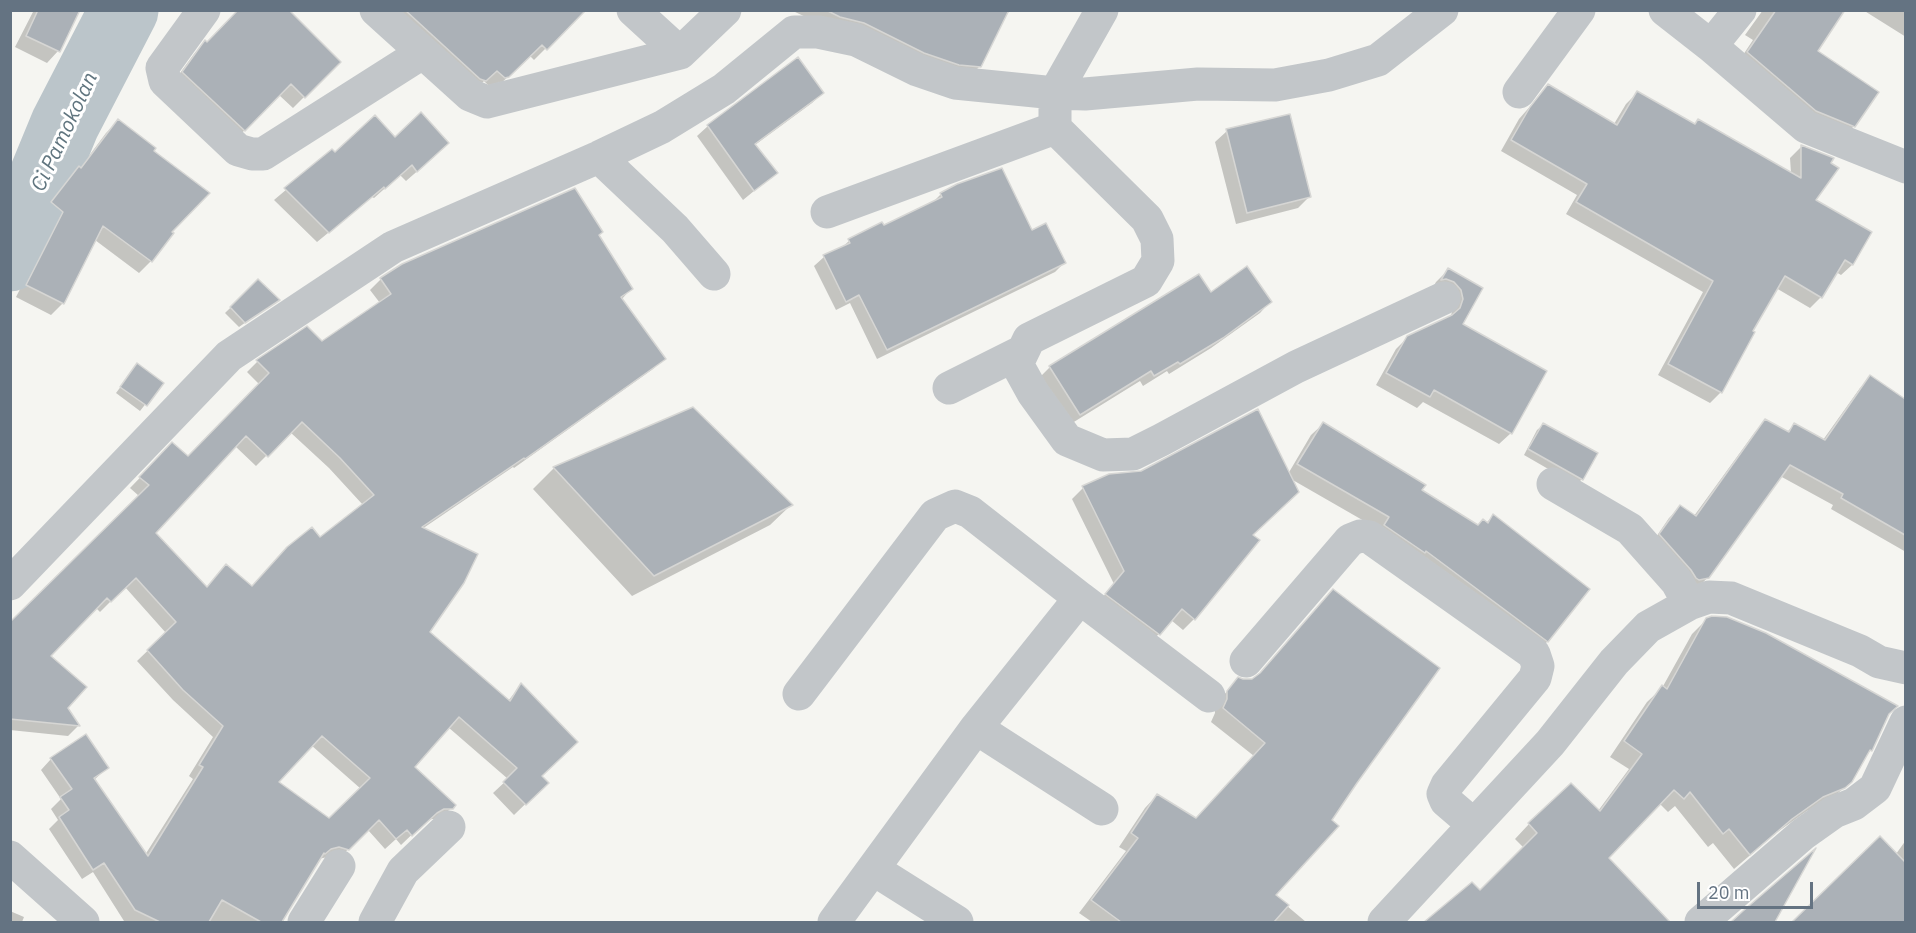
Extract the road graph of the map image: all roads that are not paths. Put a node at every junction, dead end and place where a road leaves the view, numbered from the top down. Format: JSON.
{"nodes":[{"id":1,"x":204,"y":10,"type":"edge"},
{"id":2,"x":376,"y":10,"type":"edge"},
{"id":3,"x":633,"y":10,"type":"edge"},
{"id":4,"x":725,"y":10,"type":"edge"},
{"id":5,"x":1102,"y":10,"type":"edge"},
{"id":6,"x":1442,"y":10,"type":"edge"},
{"id":7,"x":1579,"y":10,"type":"edge"},
{"id":8,"x":1665,"y":10,"type":"edge"},
{"id":9,"x":1740,"y":10,"type":"edge"},
{"id":10,"x":1711,"y":46,"type":"junction"},
{"id":11,"x":422,"y":53,"type":"junction"},
{"id":12,"x":680,"y":53,"type":"junction"},
{"id":13,"x":1519,"y":92,"type":"dead end"},
{"id":14,"x":1055,"y":93,"type":"junction"},
{"id":15,"x":1055,"y":128,"type":"junction"},
{"id":16,"x":599,"y":157,"type":"junction"},
{"id":17,"x":1905,"y":167,"type":"edge"},
{"id":18,"x":827,"y":212,"type":"dead end"},
{"id":19,"x":714,"y":274,"type":"dead end"},
{"id":20,"x":1444,"y":298,"type":"dead end"},
{"id":21,"x":1023,"y":351,"type":"junction"},
{"id":22,"x":949,"y":388,"type":"dead end"},
{"id":23,"x":1554,"y":484,"type":"dead end"},
{"id":24,"x":10,"y":584,"type":"edge"},
{"id":25,"x":1080,"y":598,"type":"junction"},
{"id":26,"x":1689,"y":604,"type":"junction"},
{"id":27,"x":1246,"y":661,"type":"dead end"},
{"id":28,"x":1905,"y":668,"type":"edge"},
{"id":29,"x":799,"y":694,"type":"dead end"},
{"id":30,"x":1209,"y":696,"type":"dead end"},
{"id":31,"x":1905,"y":722,"type":"edge"},
{"id":32,"x":976,"y":728,"type":"junction"},
{"id":33,"x":1102,"y":809,"type":"dead end"},
{"id":34,"x":1474,"y":825,"type":"junction"},
{"id":35,"x":449,"y":827,"type":"dead end"},
{"id":36,"x":10,"y":857,"type":"edge"},
{"id":37,"x":339,"y":866,"type":"dead end"},
{"id":38,"x":873,"y":869,"type":"junction"},
{"id":39,"x":83,"y":922,"type":"edge"},
{"id":40,"x":304,"y":922,"type":"edge"},
{"id":41,"x":375,"y":922,"type":"edge"},
{"id":42,"x":834,"y":922,"type":"edge"},
{"id":43,"x":957,"y":922,"type":"edge"},
{"id":44,"x":1384,"y":922,"type":"edge"},
{"id":45,"x":1701,"y":922,"type":"edge"}],
"edges":[{"from":1,"to":11,"type":"street"},
{"from":2,"to":11,"type":"street"},
{"from":3,"to":12,"type":"street"},
{"from":4,"to":12,"type":"street"},
{"from":5,"to":14,"type":"street"},
{"from":6,"to":14,"type":"street"},
{"from":7,"to":13,"type":"street"},
{"from":8,"to":10,"type":"street"},
{"from":9,"to":10,"type":"street"},
{"from":10,"to":17,"type":"street"},
{"from":11,"to":12,"type":"street"},
{"from":14,"to":15,"type":"street"},
{"from":14,"to":16,"type":"street"},
{"from":15,"to":18,"type":"street"},
{"from":15,"to":21,"type":"street"},
{"from":16,"to":19,"type":"street"},
{"from":16,"to":24,"type":"street"},
{"from":20,"to":21,"type":"street"},
{"from":21,"to":22,"type":"street"},
{"from":23,"to":26,"type":"street"},
{"from":25,"to":29,"type":"street"},
{"from":25,"to":30,"type":"street"},
{"from":25,"to":32,"type":"street"},
{"from":26,"to":28,"type":"street"},
{"from":26,"to":34,"type":"street"},
{"from":27,"to":34,"type":"street"},
{"from":31,"to":45,"type":"street"},
{"from":32,"to":33,"type":"street"},
{"from":32,"to":38,"type":"street"},
{"from":34,"to":44,"type":"street"},
{"from":35,"to":41,"type":"street"},
{"from":36,"to":39,"type":"street"},
{"from":37,"to":40,"type":"street"},
{"from":38,"to":42,"type":"street"},
{"from":38,"to":43,"type":"street"}]}
